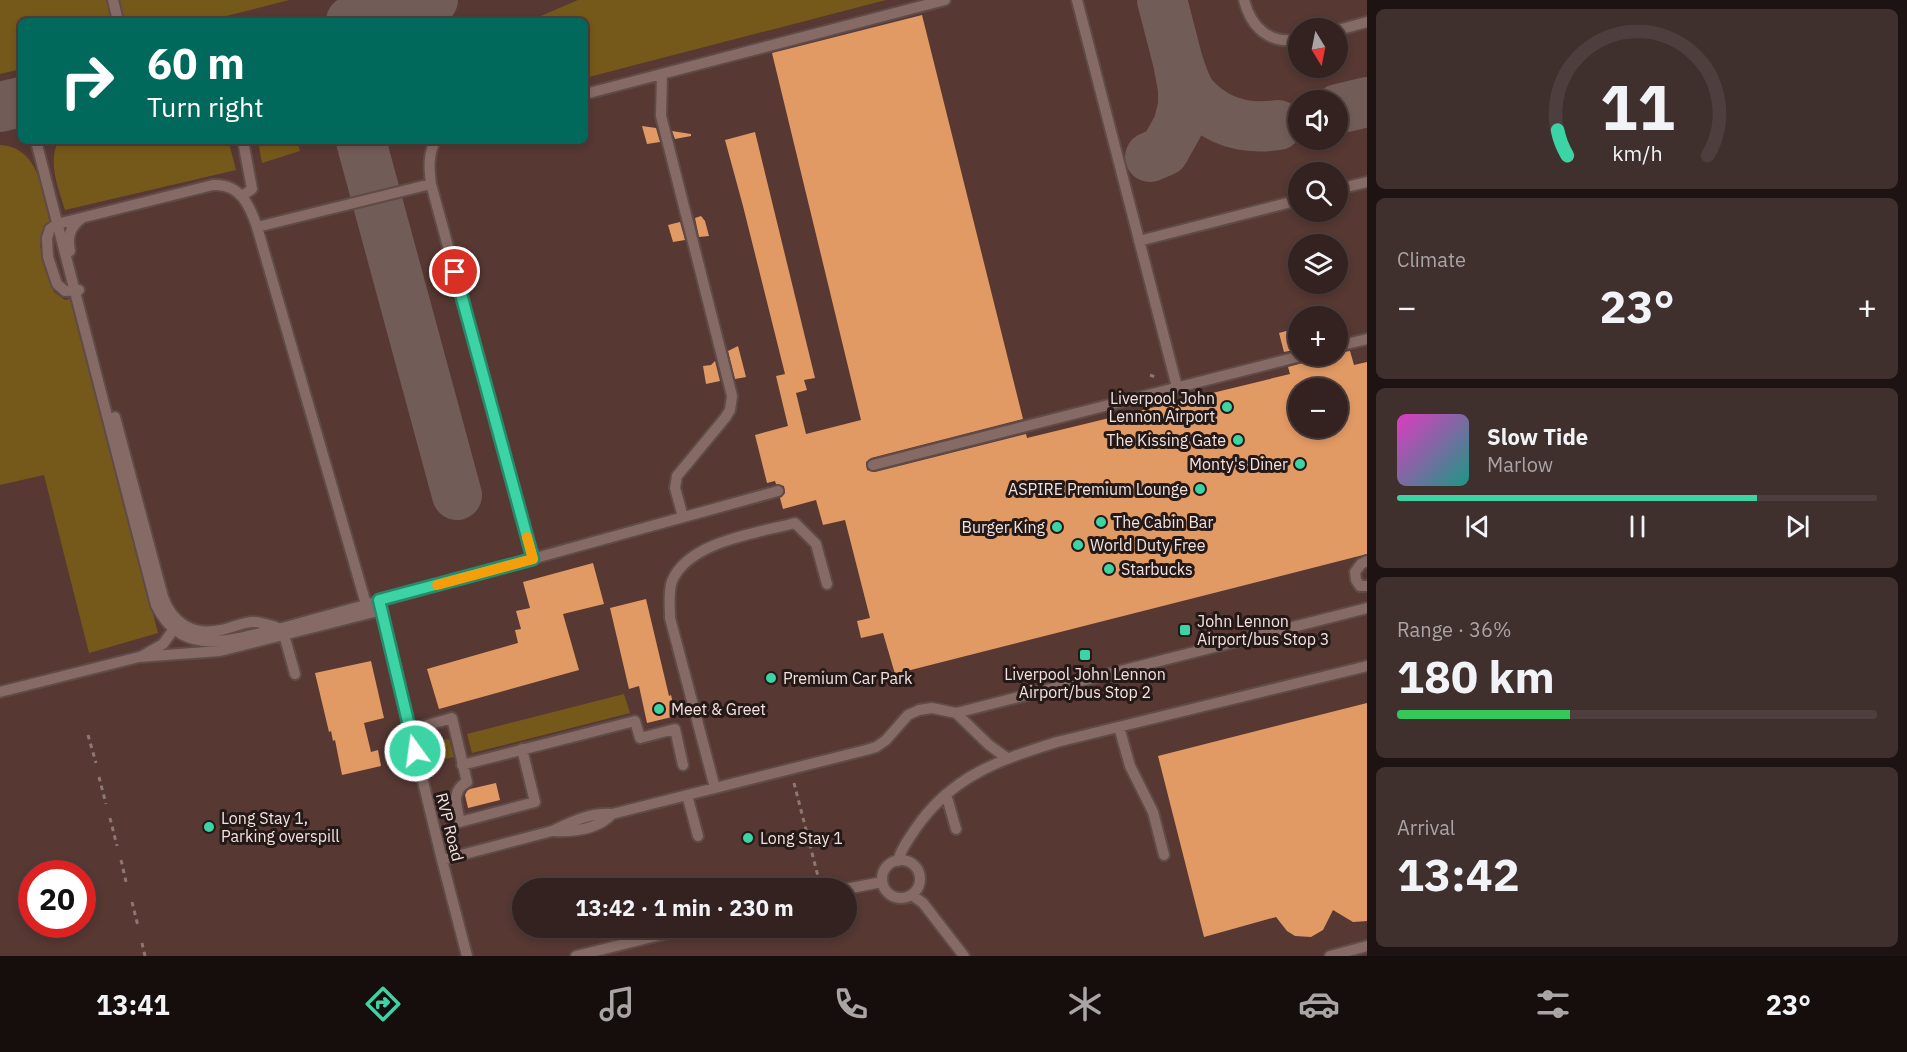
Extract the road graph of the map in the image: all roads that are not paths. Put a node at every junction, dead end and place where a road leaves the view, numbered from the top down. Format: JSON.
{"nodes":[{"id":1,"x":113,"y":0,"type":"edge"},
{"id":2,"x":945,"y":0,"type":"edge"},
{"id":3,"x":1077,"y":0,"type":"edge"},
{"id":4,"x":1244,"y":0,"type":"edge"},
{"id":5,"x":117,"y":18,"type":"edge"},
{"id":6,"x":1367,"y":22,"type":"edge"},
{"id":7,"x":1348,"y":27,"type":"edge"},
{"id":8,"x":1288,"y":40,"type":"edge"},
{"id":9,"x":662,"y":74,"type":"junction"},
{"id":10,"x":588,"y":93,"type":"edge"},
{"id":11,"x":37,"y":144,"type":"edge"},
{"id":12,"x":244,"y":144,"type":"edge"},
{"id":13,"x":434,"y":144,"type":"edge"},
{"id":14,"x":1367,"y":182,"type":"edge"},
{"id":15,"x":431,"y":184,"type":"junction"},
{"id":16,"x":1348,"y":187,"type":"edge"},
{"id":17,"x":242,"y":196,"type":"junction"},
{"id":18,"x":1288,"y":203,"type":"edge"},
{"id":19,"x":83,"y":218,"type":"junction"},
{"id":20,"x":57,"y":224,"type":"junction"},
{"id":21,"x":257,"y":227,"type":"junction"},
{"id":22,"x":1139,"y":241,"type":"junction"},
{"id":23,"x":78,"y":290,"type":"junction"},
{"id":24,"x":1367,"y":339,"type":"edge"},
{"id":25,"x":1348,"y":344,"type":"edge"},
{"id":26,"x":1288,"y":359,"type":"edge"},
{"id":27,"x":1177,"y":387,"type":"junction"},
{"id":28,"x":873,"y":465,"type":"dead end"},
{"id":29,"x":778,"y":491,"type":"dead end"},
{"id":30,"x":683,"y":517,"type":"junction"},
{"id":31,"x":533,"y":559,"type":"junction"},
{"id":32,"x":1367,"y":561,"type":"edge"},
{"id":33,"x":827,"y":584,"type":"dead end"},
{"id":34,"x":1367,"y":586,"type":"edge"},
{"id":35,"x":366,"y":604,"type":"junction"},
{"id":36,"x":381,"y":605,"type":"junction"},
{"id":37,"x":1367,"y":608,"type":"edge"},
{"id":38,"x":174,"y":629,"type":"junction"},
{"id":39,"x":284,"y":632,"type":"junction"},
{"id":40,"x":139,"y":657,"type":"junction"},
{"id":41,"x":1367,"y":666,"type":"edge"},
{"id":42,"x":295,"y":674,"type":"dead end"},
{"id":43,"x":0,"y":692,"type":"edge"},
{"id":44,"x":956,"y":713,"type":"junction"},
{"id":45,"x":1119,"y":727,"type":"junction"},
{"id":46,"x":410,"y":730,"type":"junction"},
{"id":47,"x":522,"y":749,"type":"junction"},
{"id":48,"x":1007,"y":758,"type":"junction"},
{"id":49,"x":462,"y":765,"type":"junction"},
{"id":50,"x":683,"y":765,"type":"dead end"},
{"id":51,"x":715,"y":788,"type":"junction"},
{"id":52,"x":946,"y":794,"type":"junction"},
{"id":53,"x":687,"y":795,"type":"junction"},
{"id":54,"x":956,"y":829,"type":"dead end"},
{"id":55,"x":698,"y":836,"type":"dead end"},
{"id":56,"x":1164,"y":855,"type":"dead end"},
{"id":57,"x":442,"y":860,"type":"junction"},
{"id":58,"x":898,"y":861,"type":"junction"},
{"id":59,"x":882,"y":882,"type":"junction"},
{"id":60,"x":857,"y":887,"type":"edge"},
{"id":61,"x":912,"y":895,"type":"junction"},
{"id":62,"x":648,"y":938,"type":"edge"},
{"id":63,"x":1367,"y":946,"type":"edge"},
{"id":64,"x":466,"y":951,"type":"edge"},
{"id":65,"x":576,"y":956,"type":"edge"},
{"id":66,"x":964,"y":956,"type":"edge"},
{"id":67,"x":1330,"y":956,"type":"edge"}],
"edges":[{"from":1,"to":5,"type":"lane"},
{"from":2,"to":9,"type":"lane"},
{"from":3,"to":22,"type":"lane"},
{"from":4,"to":8,"type":"lane"},
{"from":6,"to":7,"type":"lane"},
{"from":9,"to":10,"type":"lane"},
{"from":9,"to":30,"type":"lane"},
{"from":11,"to":20,"type":"lane"},
{"from":12,"to":17,"type":"lane"},
{"from":13,"to":15,"type":"lane"},
{"from":14,"to":16,"type":"lane"},
{"from":15,"to":21,"type":"lane"},
{"from":15,"to":31,"type":"lane"},
{"from":17,"to":19,"type":"lane"},
{"from":17,"to":21,"type":"lane"},
{"from":18,"to":22,"type":"lane"},
{"from":19,"to":20,"type":"lane"},
{"from":19,"to":23,"type":"lane"},
{"from":20,"to":23,"type":"lane"},
{"from":20,"to":23,"type":"lane"},
{"from":21,"to":35,"type":"lane"},
{"from":22,"to":27,"type":"lane"},
{"from":23,"to":38,"type":"lane"},
{"from":23,"to":39,"type":"lane"},
{"from":24,"to":25,"type":"lane"},
{"from":26,"to":27,"type":"lane"},
{"from":27,"to":28,"type":"lane"},
{"from":29,"to":30,"type":"lane"},
{"from":30,"to":31,"type":"lane"},
{"from":31,"to":36,"type":"lane"},
{"from":32,"to":34,"type":"lane"},
{"from":33,"to":51,"type":"lane"},
{"from":35,"to":36,"type":"lane"},
{"from":35,"to":39,"type":"lane"},
{"from":36,"to":39,"type":"lane"},
{"from":36,"to":46,"type":"lane","name":"RVP Road"},
{"from":37,"to":44,"type":"lane"},
{"from":38,"to":39,"type":"lane"},
{"from":38,"to":40,"type":"lane"},
{"from":39,"to":40,"type":"lane"},
{"from":39,"to":42,"type":"lane"},
{"from":40,"to":43,"type":"lane"},
{"from":41,"to":45,"type":"lane"},
{"from":44,"to":48,"type":"lane"},
{"from":44,"to":51,"type":"lane"},
{"from":45,"to":48,"type":"lane"},
{"from":45,"to":56,"type":"lane"},
{"from":46,"to":49,"type":"lane"},
{"from":46,"to":57,"type":"lane","name":"RVP Road"},
{"from":47,"to":49,"type":"lane"},
{"from":47,"to":49,"type":"lane"},
{"from":47,"to":50,"type":"lane"},
{"from":48,"to":52,"type":"lane"},
{"from":51,"to":53,"type":"lane"},
{"from":52,"to":54,"type":"lane"},
{"from":52,"to":58,"type":"lane"},
{"from":53,"to":55,"type":"lane"},
{"from":53,"to":57,"type":"lane"},
{"from":57,"to":64,"type":"lane","name":"RVP Road"},
{"from":58,"to":59,"type":"lane"},
{"from":58,"to":61,"type":"lane"},
{"from":59,"to":60,"type":"lane"},
{"from":59,"to":61,"type":"lane"},
{"from":61,"to":66,"type":"lane"},
{"from":62,"to":65,"type":"lane"},
{"from":63,"to":67,"type":"lane"}]}
